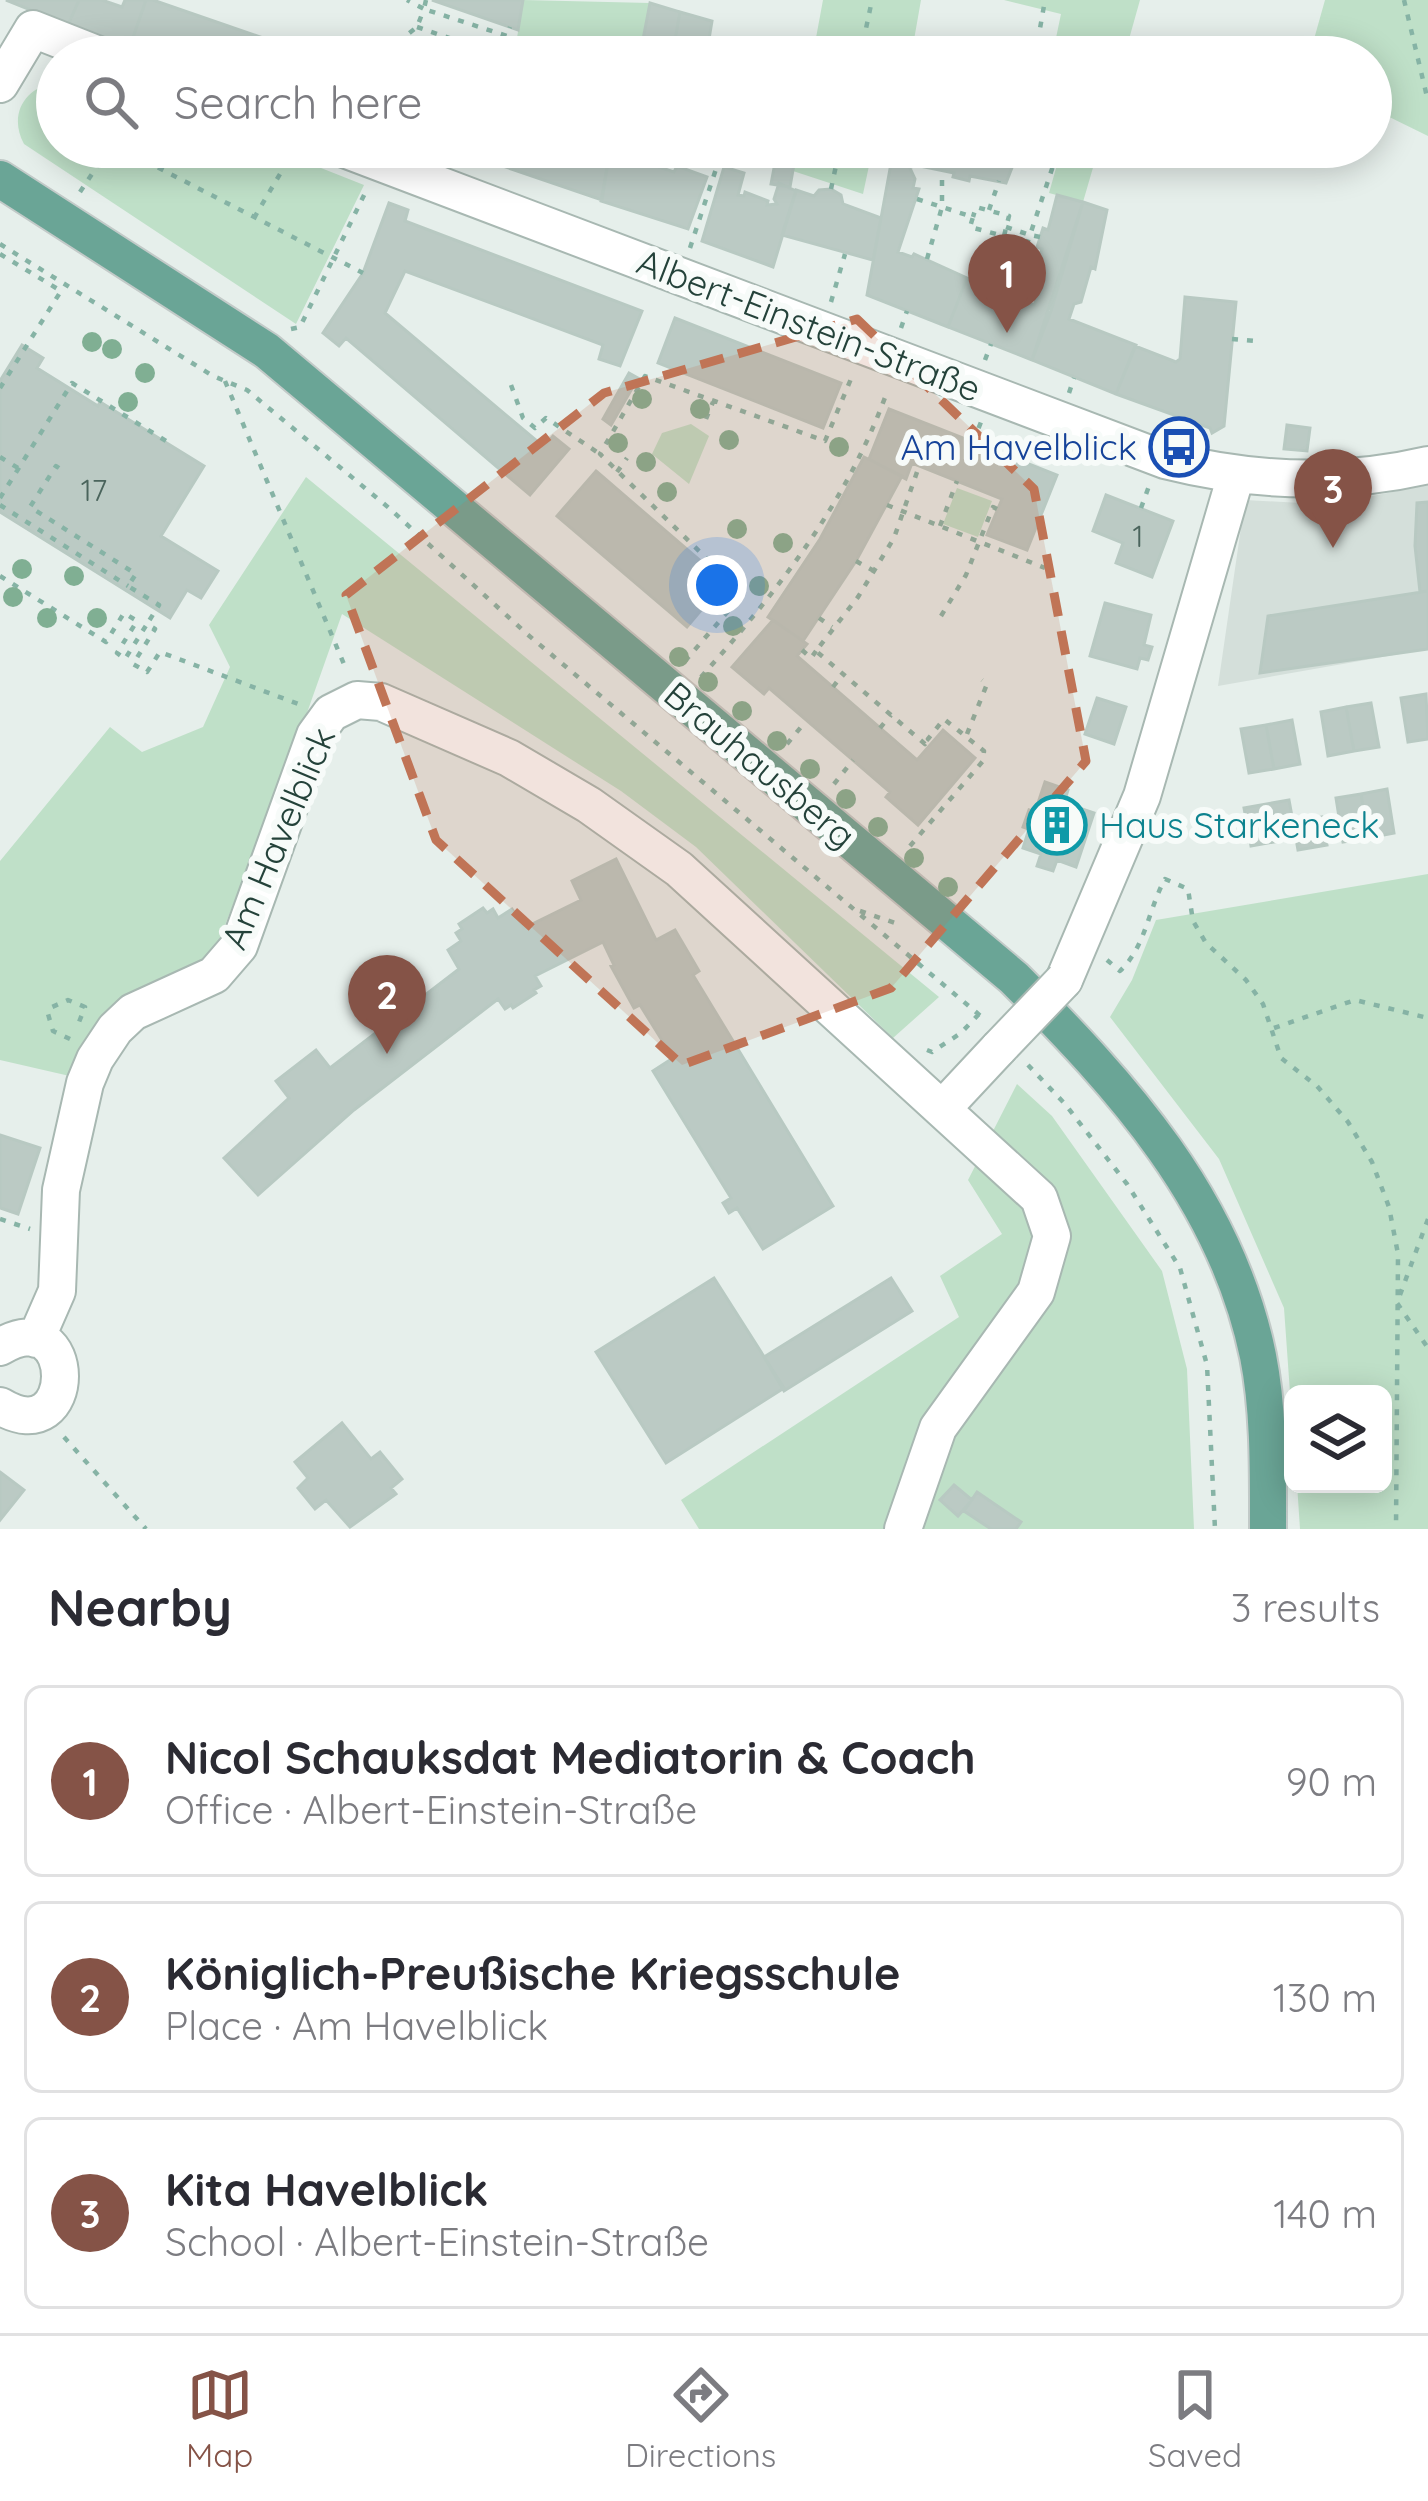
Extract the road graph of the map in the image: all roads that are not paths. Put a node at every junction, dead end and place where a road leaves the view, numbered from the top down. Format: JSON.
{"nodes":[{"id":1,"x":51,"y":36,"type":"edge"},
{"id":2,"x":0,"y":84,"type":"edge"},
{"id":3,"x":396,"y":168,"type":"edge"},
{"id":4,"x":0,"y":179,"type":"edge"},
{"id":5,"x":1428,"y":465,"type":"edge"},
{"id":6,"x":1236,"y":476,"type":"junction"},
{"id":7,"x":942,"y":1109,"type":"junction"},
{"id":8,"x":18,"y":1343,"type":"edge"},
{"id":9,"x":0,"y":1406,"type":"edge"},
{"id":10,"x":903,"y":1529,"type":"edge"},
{"id":11,"x":1268,"y":1529,"type":"edge"}],
"edges":[{"from":1,"to":2,"type":"street"},
{"from":3,"to":6,"type":"street","name":"Albert-Einstein-Straße"},
{"from":4,"to":11,"type":"main road","name":"Brauhausberg"},
{"from":5,"to":6,"type":"street","name":"Albert-Einstein-Straße"},
{"from":6,"to":7,"type":"street","bridge":true},
{"from":7,"to":8,"type":"street","name":"Am Havelblick"},
{"from":7,"to":10,"type":"street","name":"Am Havelblick"},
{"from":8,"to":9,"type":"street","name":"Am Havelblick"}]}
